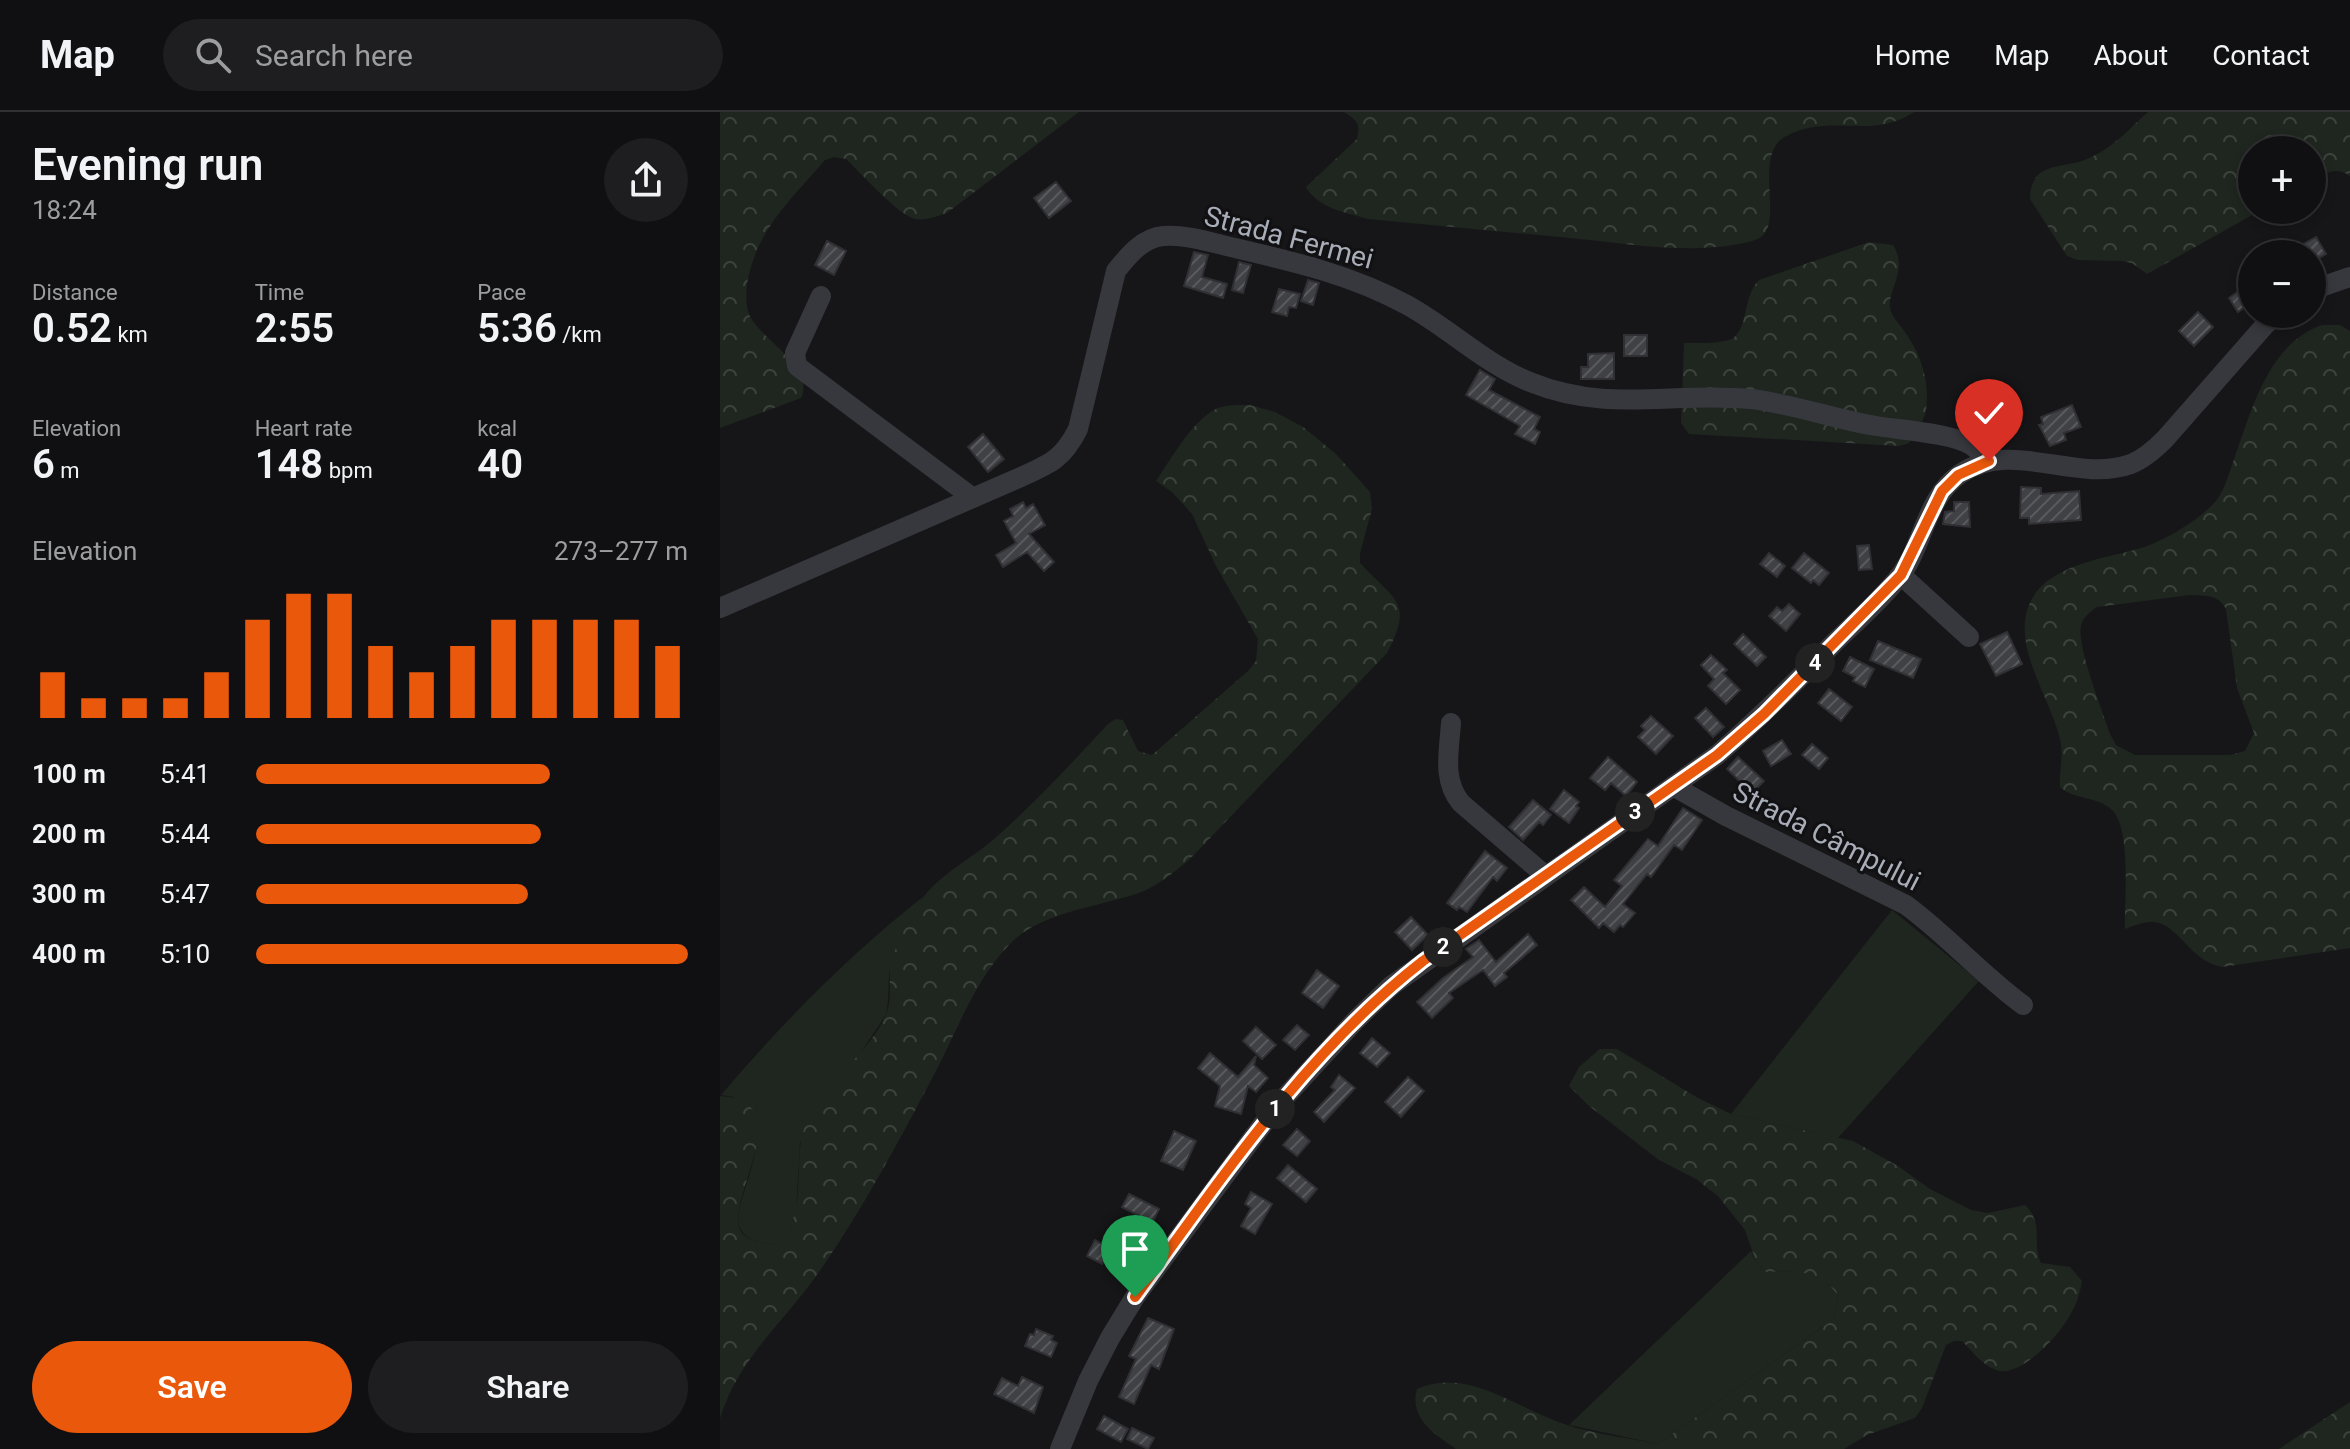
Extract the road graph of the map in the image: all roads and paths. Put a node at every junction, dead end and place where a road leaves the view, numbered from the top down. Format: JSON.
{"nodes":[{"id":1,"x":2350,"y":277,"type":"edge"},
{"id":2,"x":2326,"y":285,"type":"edge"},
{"id":3,"x":821,"y":296,"type":"dead end"},
{"id":4,"x":2262,"y":328,"type":"edge"},
{"id":5,"x":1989,"y":461,"type":"junction"},
{"id":6,"x":973,"y":498,"type":"junction"},
{"id":7,"x":1901,"y":575,"type":"junction"},
{"id":8,"x":720,"y":608,"type":"edge"},
{"id":9,"x":1969,"y":637,"type":"dead end"},
{"id":10,"x":1451,"y":723,"type":"dead end"},
{"id":11,"x":1673,"y":786,"type":"junction"},
{"id":12,"x":1546,"y":876,"type":"junction"},
{"id":13,"x":2023,"y":1005,"type":"dead end"},
{"id":14,"x":1060,"y":1449,"type":"edge"}],
"edges":[{"from":1,"to":2,"type":"street"},
{"from":3,"to":6,"type":"street"},
{"from":4,"to":5,"type":"street"},
{"from":5,"to":6,"type":"street","name":"Strada Fermei"},
{"from":5,"to":7,"type":"street"},
{"from":6,"to":8,"type":"street","name":"Strada Fermei"},
{"from":7,"to":9,"type":"street"},
{"from":7,"to":11,"type":"street"},
{"from":10,"to":12,"type":"street"},
{"from":11,"to":12,"type":"street"},
{"from":11,"to":13,"type":"street","name":"Strada Câmpului"},
{"from":12,"to":14,"type":"street"}]}
